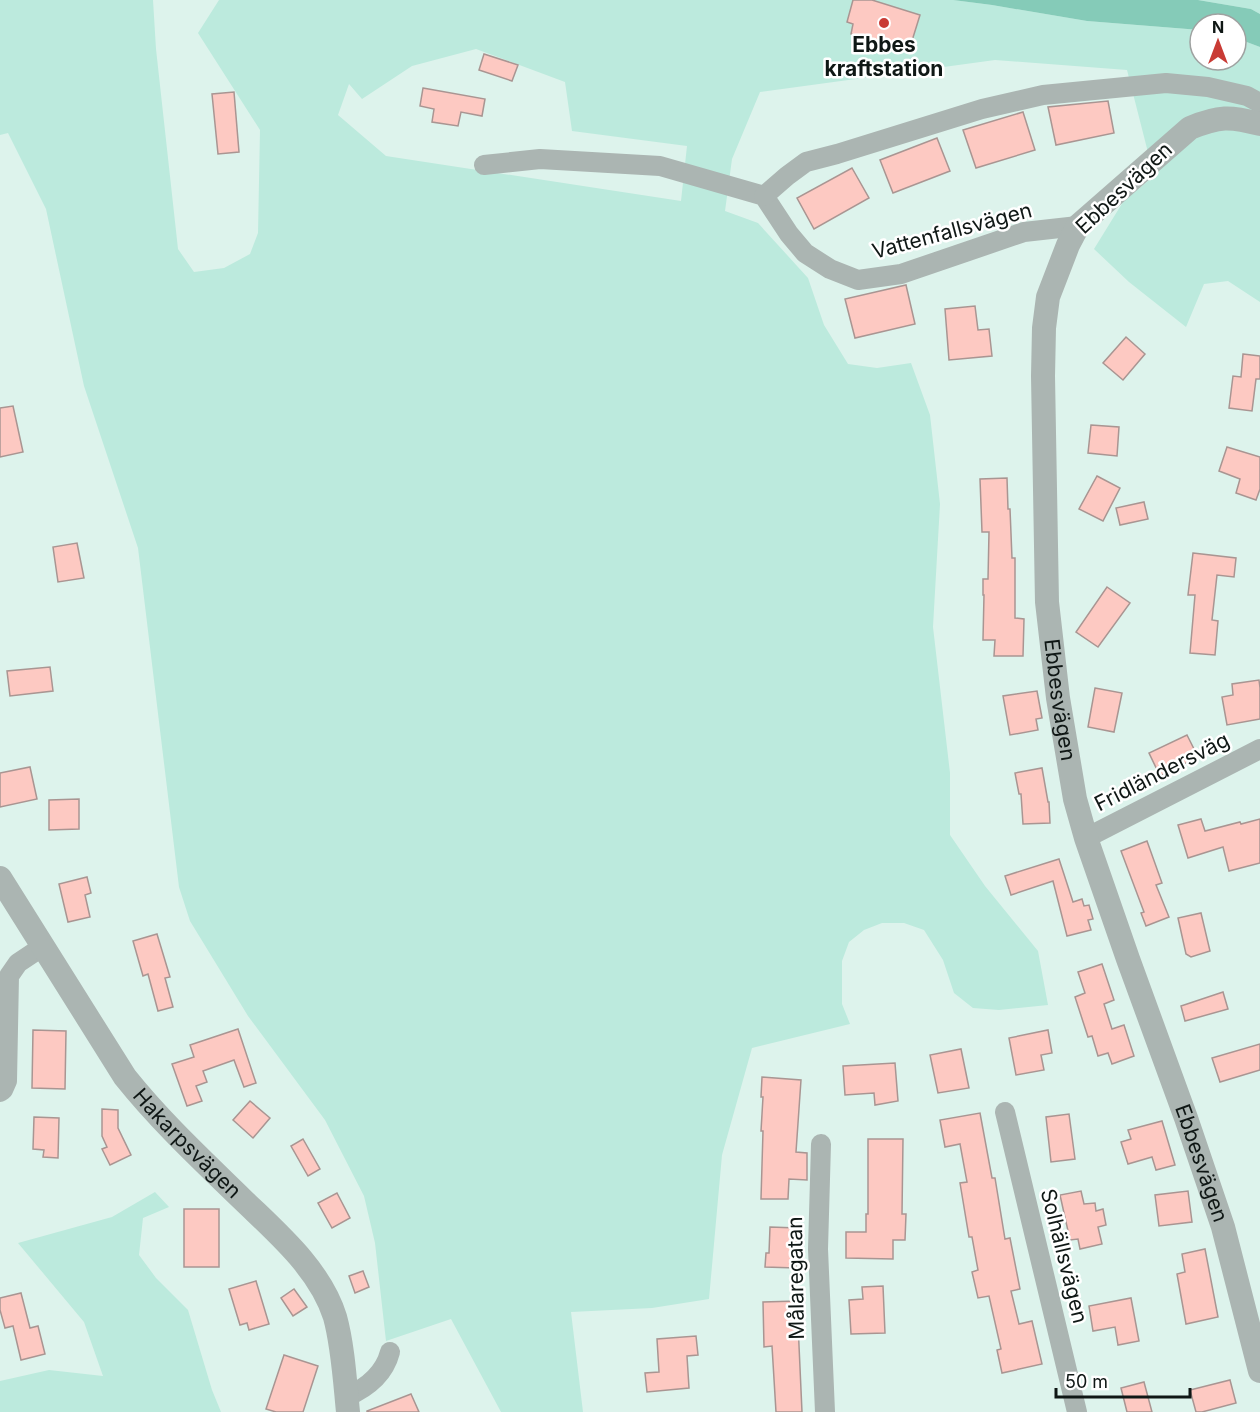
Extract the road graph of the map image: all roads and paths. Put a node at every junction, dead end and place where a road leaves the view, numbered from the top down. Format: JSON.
{"nodes":[{"id":1,"x":1260,"y":103,"type":"edge"},
{"id":2,"x":1260,"y":124,"type":"edge"},
{"id":3,"x":484,"y":165,"type":"dead end"},
{"id":4,"x":764,"y":196,"type":"junction"},
{"id":5,"x":1078,"y":226,"type":"junction"},
{"id":6,"x":1260,"y":749,"type":"edge"},
{"id":7,"x":1086,"y":838,"type":"junction"},
{"id":8,"x":0,"y":878,"type":"edge"},
{"id":9,"x":42,"y":947,"type":"junction"},
{"id":10,"x":0,"y":1092,"type":"edge"},
{"id":11,"x":1005,"y":1112,"type":"dead end"},
{"id":12,"x":821,"y":1144,"type":"dead end"},
{"id":13,"x":390,"y":1352,"type":"dead end"},
{"id":14,"x":1260,"y":1371,"type":"edge"},
{"id":15,"x":347,"y":1405,"type":"edge"},
{"id":16,"x":825,"y":1412,"type":"edge"},
{"id":17,"x":1077,"y":1412,"type":"edge"}],
"edges":[{"from":1,"to":4,"type":"street"},
{"from":2,"to":5,"type":"street","name":"Ebbesvägen"},
{"from":3,"to":4,"type":"street"},
{"from":4,"to":5,"type":"street","name":"Vattenfallsvägen"},
{"from":5,"to":7,"type":"street","name":"Ebbesvägen"},
{"from":6,"to":7,"type":"street","name":"Fridländersväg"},
{"from":7,"to":14,"type":"street","name":"Ebbesvägen"},
{"from":8,"to":9,"type":"street","name":"Hakarpsvägen"},
{"from":9,"to":10,"type":"street"},
{"from":9,"to":15,"type":"street","name":"Hakarpsvägen"},
{"from":11,"to":17,"type":"street","name":"Solhällsvägen"},
{"from":12,"to":16,"type":"street","name":"Målaregatan"},
{"from":13,"to":15,"type":"street"}]}
